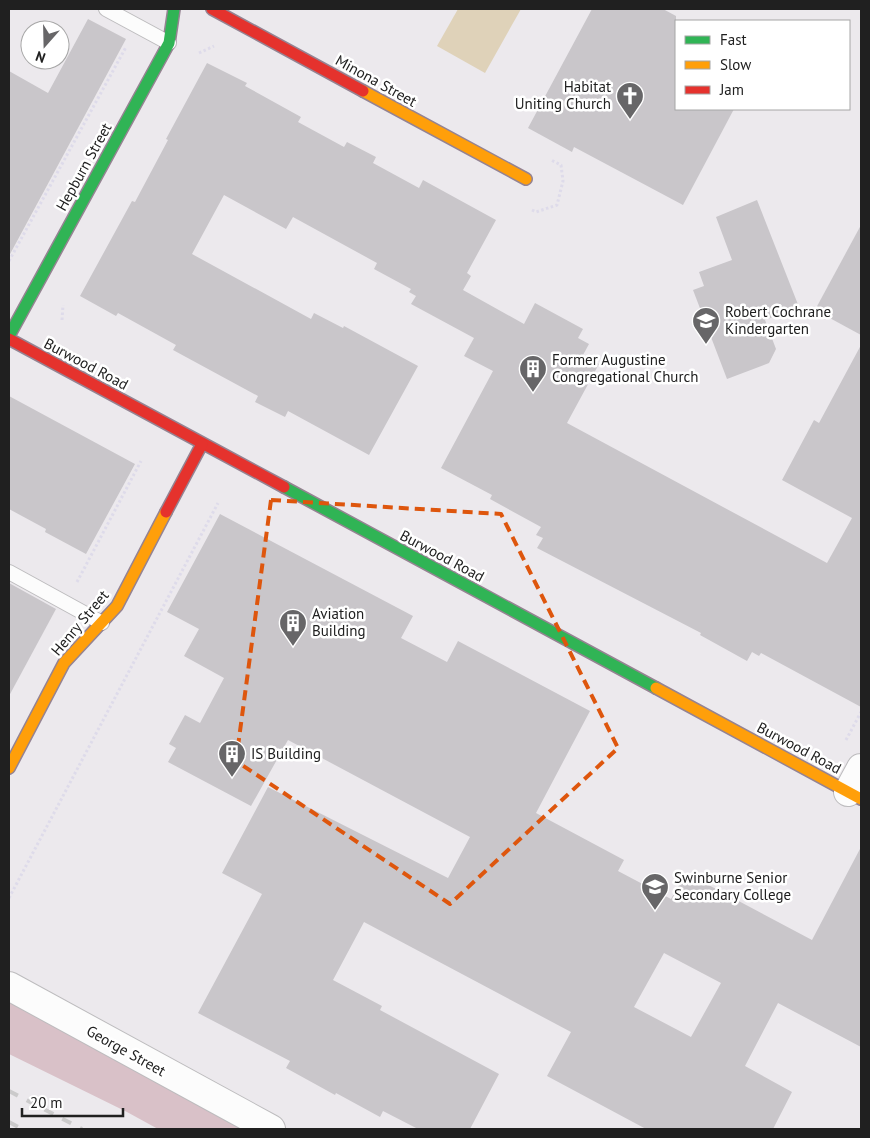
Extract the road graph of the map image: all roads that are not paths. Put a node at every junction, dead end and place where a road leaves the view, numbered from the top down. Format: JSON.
{"nodes":[{"id":1,"x":106,"y":9,"type":"edge"},
{"id":2,"x":174,"y":9,"type":"edge"},
{"id":3,"x":212,"y":9,"type":"edge"},
{"id":4,"x":169,"y":43,"type":"junction"},
{"id":5,"x":526,"y":179,"type":"dead end"},
{"id":6,"x":9,"y":338,"type":"edge"},
{"id":7,"x":202,"y":444,"type":"junction"},
{"id":8,"x":9,"y":572,"type":"edge"},
{"id":9,"x":102,"y":623,"type":"junction"},
{"id":10,"x":11,"y":759,"type":"edge"},
{"id":11,"x":861,"y":768,"type":"edge"},
{"id":12,"x":855,"y":795,"type":"edge"},
{"id":13,"x":9,"y":986,"type":"edge"},
{"id":14,"x":270,"y":1129,"type":"edge"}],
"edges":[{"from":1,"to":4,"type":"lane"},
{"from":2,"to":4,"type":"street","name":"Hepburn Street"},
{"from":3,"to":5,"type":"street","name":"Minona Street"},
{"from":4,"to":6,"type":"street","name":"Hepburn Street"},
{"from":6,"to":7,"type":"street","name":"Burwood Road"},
{"from":7,"to":9,"type":"street","name":"Henry Street"},
{"from":7,"to":12,"type":"street","name":"Burwood Road"},
{"from":8,"to":9,"type":"lane"},
{"from":9,"to":10,"type":"street","name":"Henry Street"},
{"from":11,"to":12,"type":"street"},
{"from":13,"to":14,"type":"street","name":"George Street"}]}
